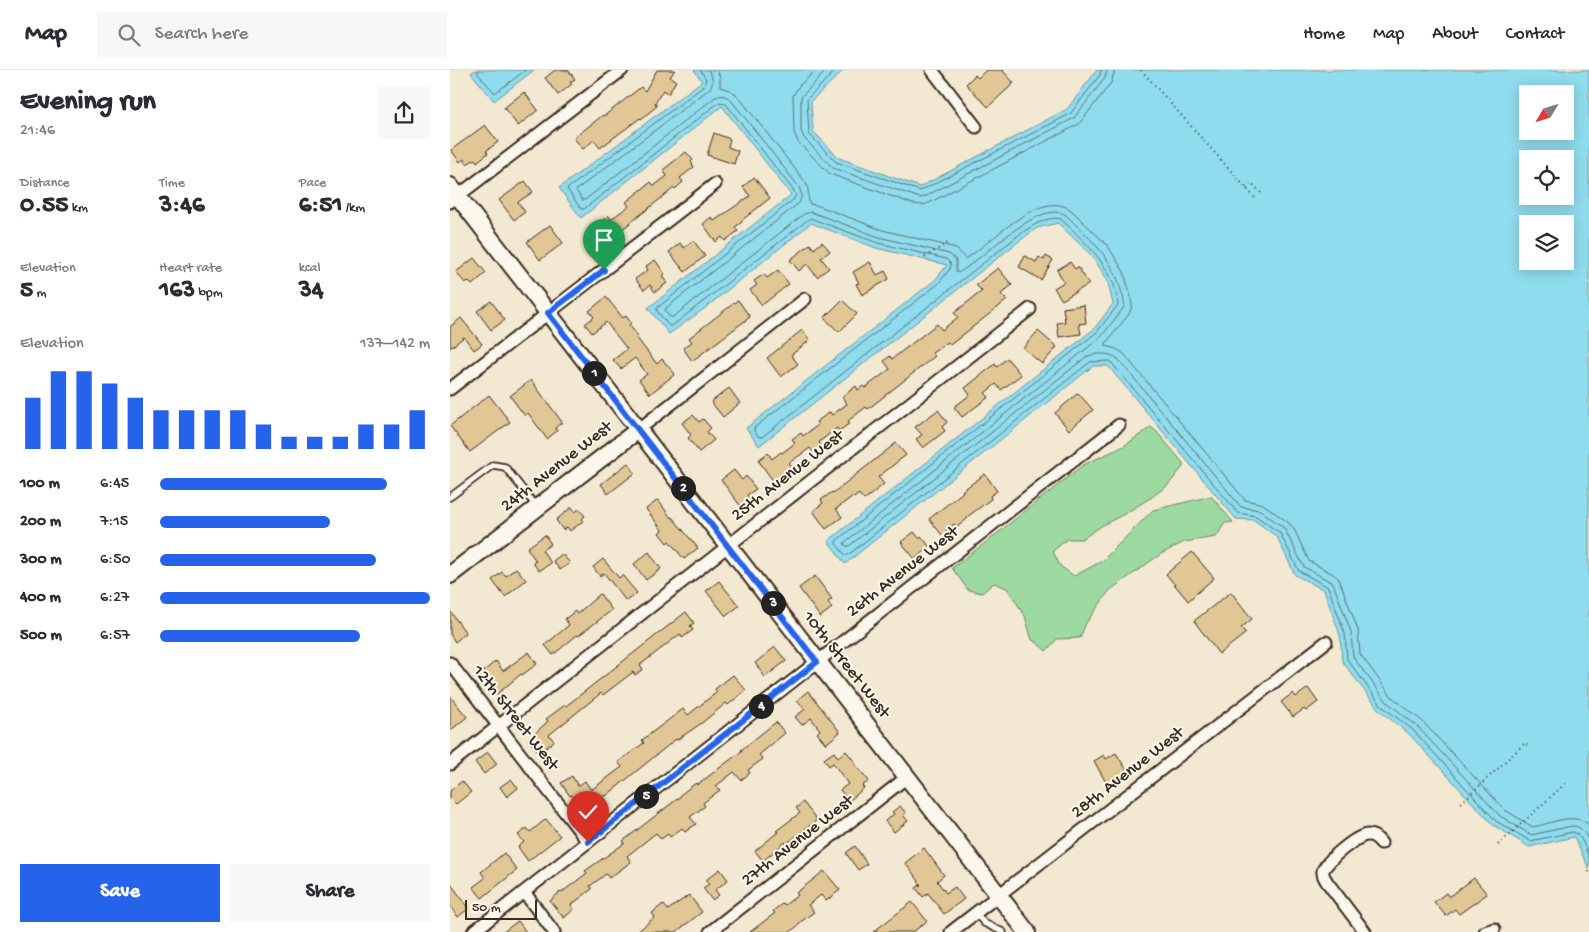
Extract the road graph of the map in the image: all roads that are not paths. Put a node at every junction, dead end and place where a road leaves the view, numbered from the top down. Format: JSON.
{"nodes":[{"id":1,"x":622,"y":70,"type":"edge"},
{"id":2,"x":932,"y":70,"type":"edge"},
{"id":3,"x":976,"y":127,"type":"dead end"},
{"id":4,"x":715,"y":184,"type":"dead end"},
{"id":5,"x":453,"y":195,"type":"edge"},
{"id":6,"x":805,"y":299,"type":"dead end"},
{"id":7,"x":1030,"y":309,"type":"dead end"},
{"id":8,"x":548,"y":313,"type":"junction"},
{"id":9,"x":450,"y":389,"type":"edge"},
{"id":10,"x":1119,"y":425,"type":"dead end"},
{"id":11,"x":638,"y":430,"type":"junction"},
{"id":12,"x":450,"y":497,"type":"edge"},
{"id":13,"x":537,"y":508,"type":"junction"},
{"id":14,"x":728,"y":545,"type":"junction"},
{"id":15,"x":450,"y":574,"type":"edge"},
{"id":16,"x":1326,"y":642,"type":"dead end"},
{"id":17,"x":817,"y":662,"type":"junction"},
{"id":18,"x":450,"y":663,"type":"edge"},
{"id":19,"x":498,"y":726,"type":"junction"},
{"id":20,"x":450,"y":764,"type":"edge"},
{"id":21,"x":907,"y":777,"type":"junction"},
{"id":22,"x":588,"y":842,"type":"junction"},
{"id":23,"x":1381,"y":843,"type":"dead end"},
{"id":24,"x":524,"y":892,"type":"junction"},
{"id":25,"x":998,"y":896,"type":"junction"},
{"id":26,"x":976,"y":913,"type":"junction"},
{"id":27,"x":1022,"y":929,"type":"edge"},
{"id":28,"x":473,"y":932,"type":"edge"},
{"id":29,"x":554,"y":932,"type":"edge"},
{"id":30,"x":710,"y":932,"type":"edge"},
{"id":31,"x":951,"y":932,"type":"edge"},
{"id":32,"x":1002,"y":932,"type":"edge"},
{"id":33,"x":1365,"y":932,"type":"edge"}],
"edges":[{"from":1,"to":5,"type":"street"},
{"from":2,"to":3,"type":"street"},
{"from":4,"to":8,"type":"street"},
{"from":5,"to":8,"type":"street","name":"10th Street West"},
{"from":6,"to":11,"type":"street","name":"24th Avenue West"},
{"from":7,"to":14,"type":"street","name":"25th Avenue West"},
{"from":8,"to":9,"type":"street"},
{"from":8,"to":11,"type":"street","name":"10th Street West"},
{"from":10,"to":17,"type":"street","name":"26th Avenue West"},
{"from":11,"to":13,"type":"street","name":"24th Avenue West"},
{"from":11,"to":14,"type":"street","name":"10th Street West"},
{"from":12,"to":13,"type":"lane"},
{"from":13,"to":15,"type":"street","name":"24th Avenue West"},
{"from":14,"to":17,"type":"street","name":"10th Street West"},
{"from":14,"to":19,"type":"street","name":"25th Avenue West"},
{"from":16,"to":25,"type":"street","name":"28th Avenue West"},
{"from":17,"to":21,"type":"street","name":"10th Street West"},
{"from":17,"to":22,"type":"street","name":"26th Avenue West"},
{"from":18,"to":19,"type":"street","name":"12th Street West"},
{"from":19,"to":20,"type":"street","name":"25th Avenue West"},
{"from":19,"to":22,"type":"street","name":"12th Street West"},
{"from":21,"to":25,"type":"street","name":"10th Street West"},
{"from":21,"to":30,"type":"street","name":"27th Avenue West"},
{"from":22,"to":24,"type":"street","name":"26th Avenue West"},
{"from":23,"to":33,"type":"street"},
{"from":24,"to":28,"type":"street","name":"26th Avenue West"},
{"from":24,"to":29,"type":"street"},
{"from":25,"to":26,"type":"street","name":"28th Avenue West"},
{"from":25,"to":27,"type":"street","name":"10th Street West"},
{"from":26,"to":31,"type":"street","name":"28th Avenue West"},
{"from":26,"to":32,"type":"lane"}]}
